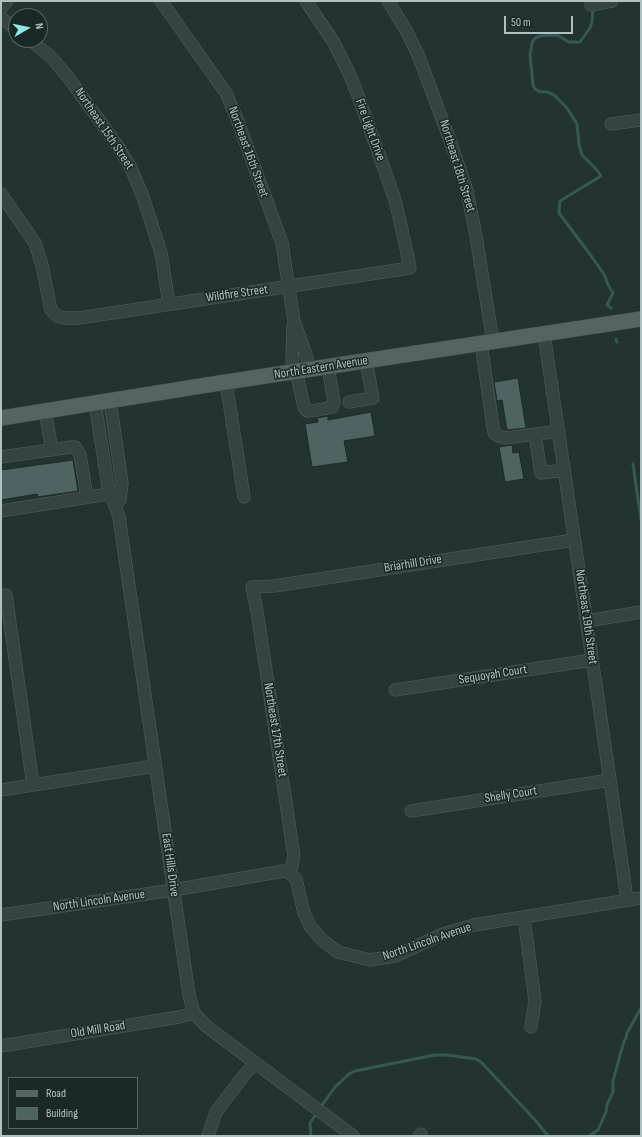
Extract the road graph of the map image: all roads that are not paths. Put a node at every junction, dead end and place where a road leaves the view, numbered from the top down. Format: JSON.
{"nodes":[{"id":1,"x":7,"y":1,"type":"edge"},
{"id":2,"x":161,"y":1,"type":"edge"},
{"id":3,"x":306,"y":1,"type":"edge"},
{"id":4,"x":388,"y":1,"type":"edge"},
{"id":5,"x":612,"y":1,"type":"edge"},
{"id":6,"x":591,"y":3,"type":"edge"},
{"id":7,"x":1,"y":8,"type":"edge"},
{"id":8,"x":40,"y":48,"type":"edge"},
{"id":9,"x":641,"y":120,"type":"edge"},
{"id":10,"x":610,"y":124,"type":"dead end"},
{"id":11,"x":1,"y":194,"type":"edge"},
{"id":12,"x":410,"y":268,"type":"joint"},
{"id":13,"x":289,"y":286,"type":"junction"},
{"id":14,"x":169,"y":304,"type":"junction"},
{"id":15,"x":641,"y":319,"type":"edge"},
{"id":16,"x":544,"y":334,"type":"junction"},
{"id":17,"x":487,"y":343,"type":"junction"},
{"id":18,"x":366,"y":361,"type":"junction"},
{"id":19,"x":328,"y":366,"type":"junction"},
{"id":20,"x":300,"y":371,"type":"junction"},
{"id":21,"x":226,"y":382,"type":"junction"},
{"id":22,"x":110,"y":401,"type":"junction"},
{"id":23,"x":349,"y":402,"type":"dead end"},
{"id":24,"x":95,"y":403,"type":"junction"},
{"id":25,"x":45,"y":411,"type":"junction"},
{"id":26,"x":1,"y":418,"type":"edge"},
{"id":27,"x":559,"y":431,"type":"junction"},
{"id":28,"x":535,"y":434,"type":"junction"},
{"id":29,"x":52,"y":450,"type":"junction"},
{"id":30,"x":1,"y":457,"type":"edge"},
{"id":31,"x":564,"y":470,"type":"junction"},
{"id":32,"x":116,"y":493,"type":"junction"},
{"id":33,"x":87,"y":497,"type":"junction"},
{"id":34,"x":244,"y":497,"type":"dead end"},
{"id":35,"x":1,"y":511,"type":"edge"},
{"id":36,"x":574,"y":540,"type":"junction"},
{"id":37,"x":252,"y":587,"type":"joint"},
{"id":38,"x":6,"y":594,"type":"dead end"},
{"id":39,"x":641,"y":612,"type":"edge"},
{"id":40,"x":587,"y":621,"type":"junction"},
{"id":41,"x":592,"y":660,"type":"junction"},
{"id":42,"x":395,"y":690,"type":"dead end"},
{"id":43,"x":156,"y":766,"type":"junction"},
{"id":44,"x":610,"y":780,"type":"junction"},
{"id":45,"x":33,"y":785,"type":"junction"},
{"id":46,"x":1,"y":790,"type":"edge"},
{"id":47,"x":412,"y":811,"type":"dead end"},
{"id":48,"x":290,"y":873,"type":"junction"},
{"id":49,"x":173,"y":890,"type":"junction"},
{"id":50,"x":641,"y":898,"type":"edge"},
{"id":51,"x":626,"y":900,"type":"junction"},
{"id":52,"x":1,"y":915,"type":"edge"},
{"id":53,"x":524,"y":917,"type":"junction"},
{"id":54,"x":194,"y":1013,"type":"junction"},
{"id":55,"x":531,"y":1027,"type":"dead end"},
{"id":56,"x":1,"y":1046,"type":"edge"},
{"id":57,"x":256,"y":1063,"type":"junction"},
{"id":58,"x":208,"y":1136,"type":"edge"},
{"id":59,"x":353,"y":1136,"type":"edge"}],
"edges":[{"from":1,"to":7,"type":"street"},
{"from":2,"to":13,"type":"street","name":"Northeast 16th Street"},
{"from":3,"to":12,"type":"street","name":"Fire Light Drive"},
{"from":4,"to":17,"type":"street","name":"Northeast 18th Street"},
{"from":5,"to":6,"type":"street"},
{"from":8,"to":14,"type":"street","name":"Northeast 15th Street"},
{"from":9,"to":10,"type":"street"},
{"from":11,"to":14,"type":"street","name":"Wildfire Street"},
{"from":12,"to":13,"type":"street","name":"Wildfire Street"},
{"from":13,"to":14,"type":"street","name":"Wildfire Street"},
{"from":13,"to":20,"type":"street","name":"Northeast 16th Street"},
{"from":15,"to":16,"type":"main road","name":"North Eastern Avenue"},
{"from":16,"to":17,"type":"main road","name":"North Eastern Avenue"},
{"from":16,"to":27,"type":"street","name":"Northeast 19th Street"},
{"from":17,"to":18,"type":"main road","name":"North Eastern Avenue"},
{"from":17,"to":28,"type":"street","name":"Northeast 18th Street"},
{"from":18,"to":19,"type":"main road","name":"North Eastern Avenue"},
{"from":18,"to":23,"type":"street"},
{"from":19,"to":20,"type":"main road","name":"North Eastern Avenue"},
{"from":19,"to":20,"type":"street","name":"Northeast 16th Street"},
{"from":20,"to":21,"type":"main road","name":"North Eastern Avenue"},
{"from":21,"to":22,"type":"main road","name":"North Eastern Avenue"},
{"from":21,"to":34,"type":"street"},
{"from":22,"to":24,"type":"main road","name":"North Eastern Avenue"},
{"from":22,"to":32,"type":"street","name":"East Hills Drive"},
{"from":24,"to":25,"type":"main road","name":"North Eastern Avenue"},
{"from":24,"to":32,"type":"street","name":"East Hills Drive"},
{"from":25,"to":26,"type":"main road","name":"North Eastern Avenue"},
{"from":25,"to":29,"type":"street"},
{"from":27,"to":28,"type":"street"},
{"from":27,"to":31,"type":"street","name":"Northeast 19th Street"},
{"from":28,"to":31,"type":"street"},
{"from":29,"to":30,"type":"street"},
{"from":29,"to":33,"type":"street"},
{"from":31,"to":36,"type":"street","name":"Northeast 19th Street"},
{"from":32,"to":33,"type":"street"},
{"from":32,"to":43,"type":"street","name":"East Hills Drive"},
{"from":33,"to":35,"type":"street"},
{"from":36,"to":37,"type":"street","name":"Briarhill Drive"},
{"from":36,"to":40,"type":"street","name":"Northeast 19th Street"},
{"from":37,"to":48,"type":"street","name":"Northeast 17th Street"},
{"from":38,"to":45,"type":"street"},
{"from":39,"to":40,"type":"street"},
{"from":40,"to":41,"type":"street","name":"Northeast 19th Street"},
{"from":41,"to":42,"type":"street","name":"Sequoyah Court"},
{"from":41,"to":44,"type":"street","name":"Northeast 19th Street"},
{"from":43,"to":45,"type":"street"},
{"from":43,"to":49,"type":"street","name":"East Hills Drive"},
{"from":44,"to":47,"type":"street","name":"Shelly Court"},
{"from":44,"to":51,"type":"street","name":"Northeast 19th Street"},
{"from":45,"to":46,"type":"street"},
{"from":48,"to":49,"type":"street","name":"North Lincoln Avenue"},
{"from":48,"to":53,"type":"street","name":"North Lincoln Avenue"},
{"from":49,"to":52,"type":"street","name":"North Lincoln Avenue"},
{"from":49,"to":54,"type":"street","name":"East Hills Drive"},
{"from":50,"to":51,"type":"street","name":"North Lincoln Avenue"},
{"from":51,"to":53,"type":"street","name":"North Lincoln Avenue"},
{"from":53,"to":55,"type":"street"},
{"from":54,"to":56,"type":"street","name":"Old Mill Road"},
{"from":54,"to":57,"type":"street","name":"East Hills Drive"},
{"from":57,"to":58,"type":"street"},
{"from":57,"to":59,"type":"street","name":"East Hills Drive"}]}
